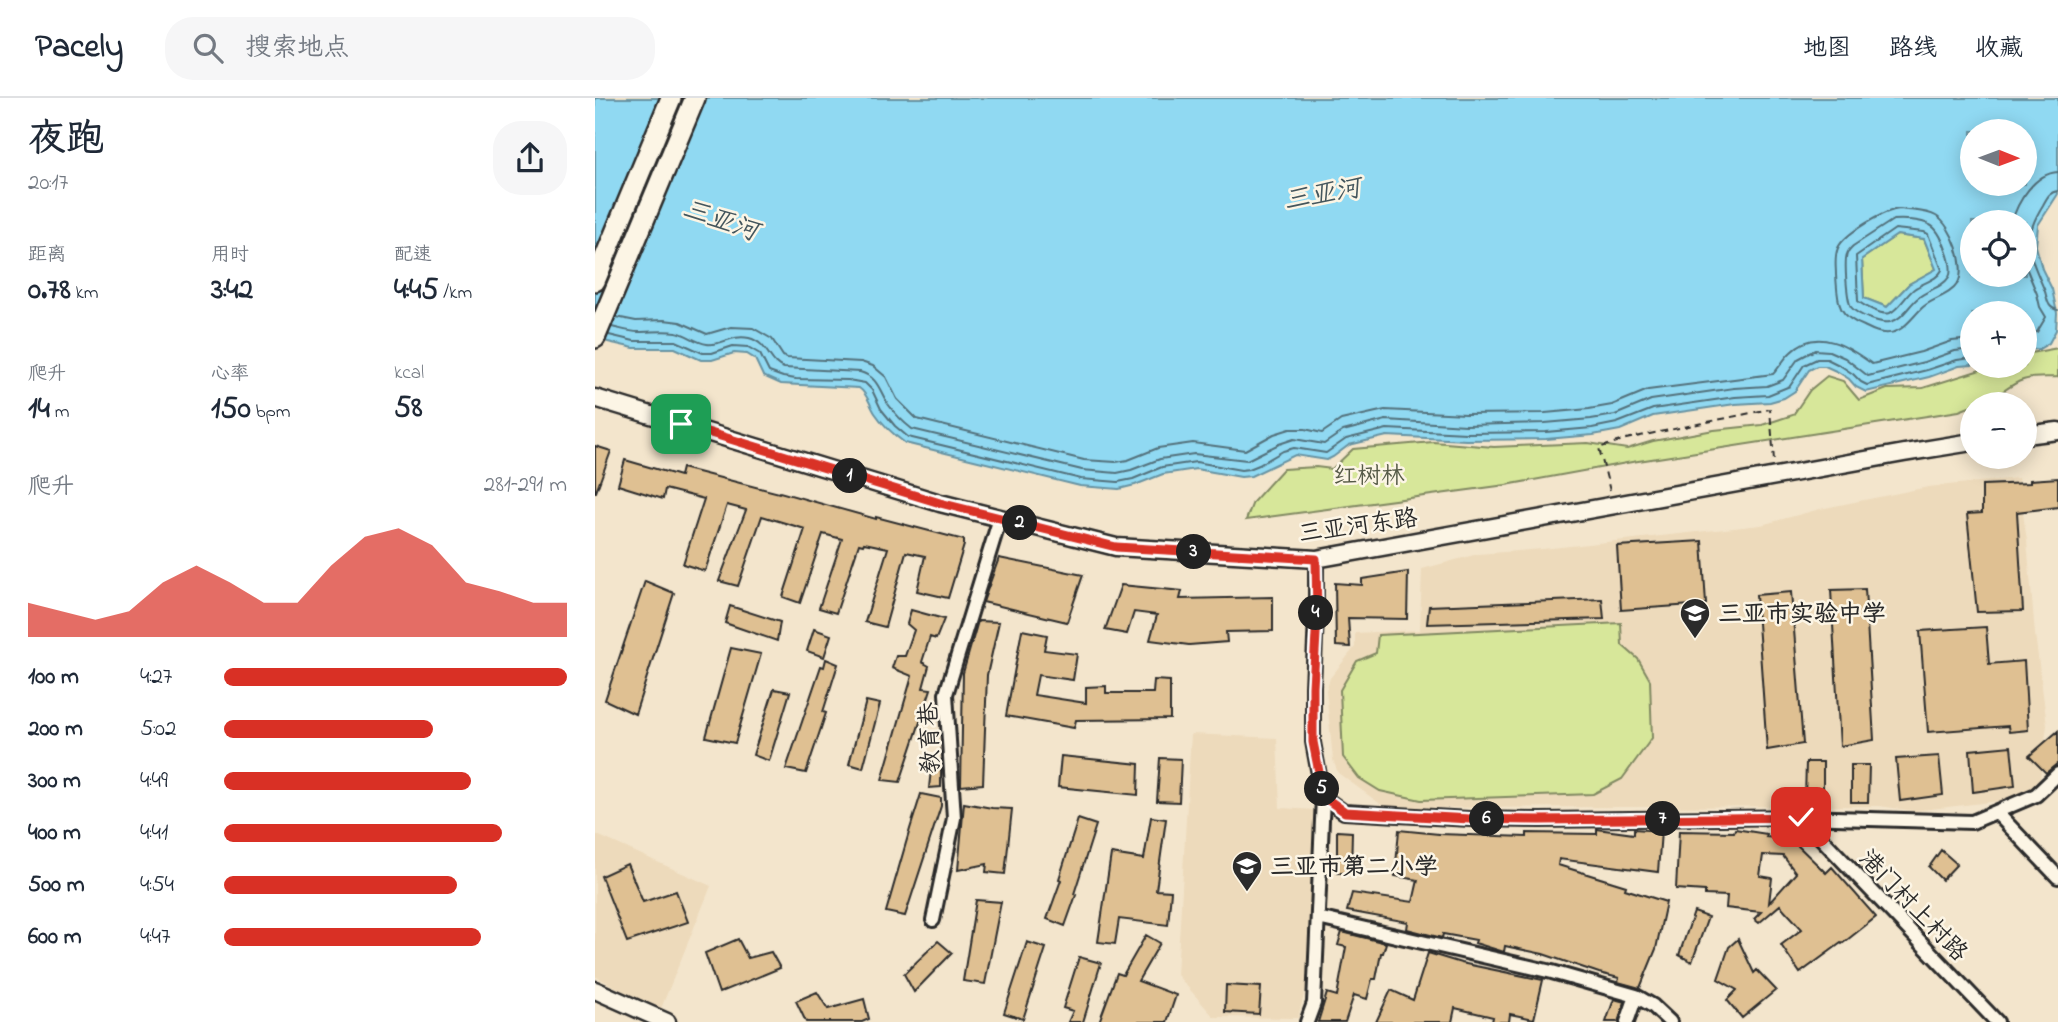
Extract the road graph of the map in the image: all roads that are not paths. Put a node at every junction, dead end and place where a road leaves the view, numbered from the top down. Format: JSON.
{"nodes":[{"id":1,"x":671,"y":98,"type":"edge"},
{"id":2,"x":695,"y":98,"type":"edge"},
{"id":3,"x":595,"y":281,"type":"edge"},
{"id":4,"x":595,"y":338,"type":"edge"},
{"id":5,"x":595,"y":398,"type":"edge"},
{"id":6,"x":2058,"y":431,"type":"edge"},
{"id":7,"x":2037,"y":434,"type":"edge"},
{"id":8,"x":1960,"y":444,"type":"edge"},
{"id":9,"x":1000,"y":518,"type":"junction"},
{"id":10,"x":1316,"y":559,"type":"junction"},
{"id":11,"x":2058,"y":774,"type":"edge"},
{"id":12,"x":1324,"y":797,"type":"junction"},
{"id":13,"x":1996,"y":812,"type":"junction"},
{"id":14,"x":1801,"y":817,"type":"junction"},
{"id":15,"x":2058,"y":877,"type":"edge"},
{"id":16,"x":1318,"y":918,"type":"junction"},
{"id":17,"x":933,"y":920,"type":"dead end"},
{"id":18,"x":595,"y":990,"type":"edge"},
{"id":19,"x":1636,"y":996,"type":"junction"},
{"id":20,"x":667,"y":1022,"type":"edge"},
{"id":21,"x":1307,"y":1022,"type":"edge"},
{"id":22,"x":1627,"y":1022,"type":"edge"},
{"id":23,"x":1670,"y":1022,"type":"edge"},
{"id":24,"x":1997,"y":1022,"type":"edge"}],
"edges":[{"from":1,"to":3,"type":"main road"},
{"from":2,"to":4,"type":"main road"},
{"from":5,"to":9,"type":"street","name":"三亚河东路"},
{"from":6,"to":7,"type":"street"},
{"from":8,"to":10,"type":"street","name":"三亚河东路"},
{"from":9,"to":10,"type":"street","name":"三亚河东路"},
{"from":9,"to":17,"type":"street","name":"教育巷"},
{"from":10,"to":12,"type":"street"},
{"from":11,"to":13,"type":"street"},
{"from":12,"to":14,"type":"street"},
{"from":12,"to":16,"type":"street"},
{"from":13,"to":14,"type":"street"},
{"from":13,"to":15,"type":"street"},
{"from":14,"to":24,"type":"street","name":"港门村上村路"},
{"from":16,"to":19,"type":"street"},
{"from":16,"to":21,"type":"street"},
{"from":18,"to":20,"type":"street"},
{"from":19,"to":22,"type":"street"},
{"from":19,"to":23,"type":"street"}]}
